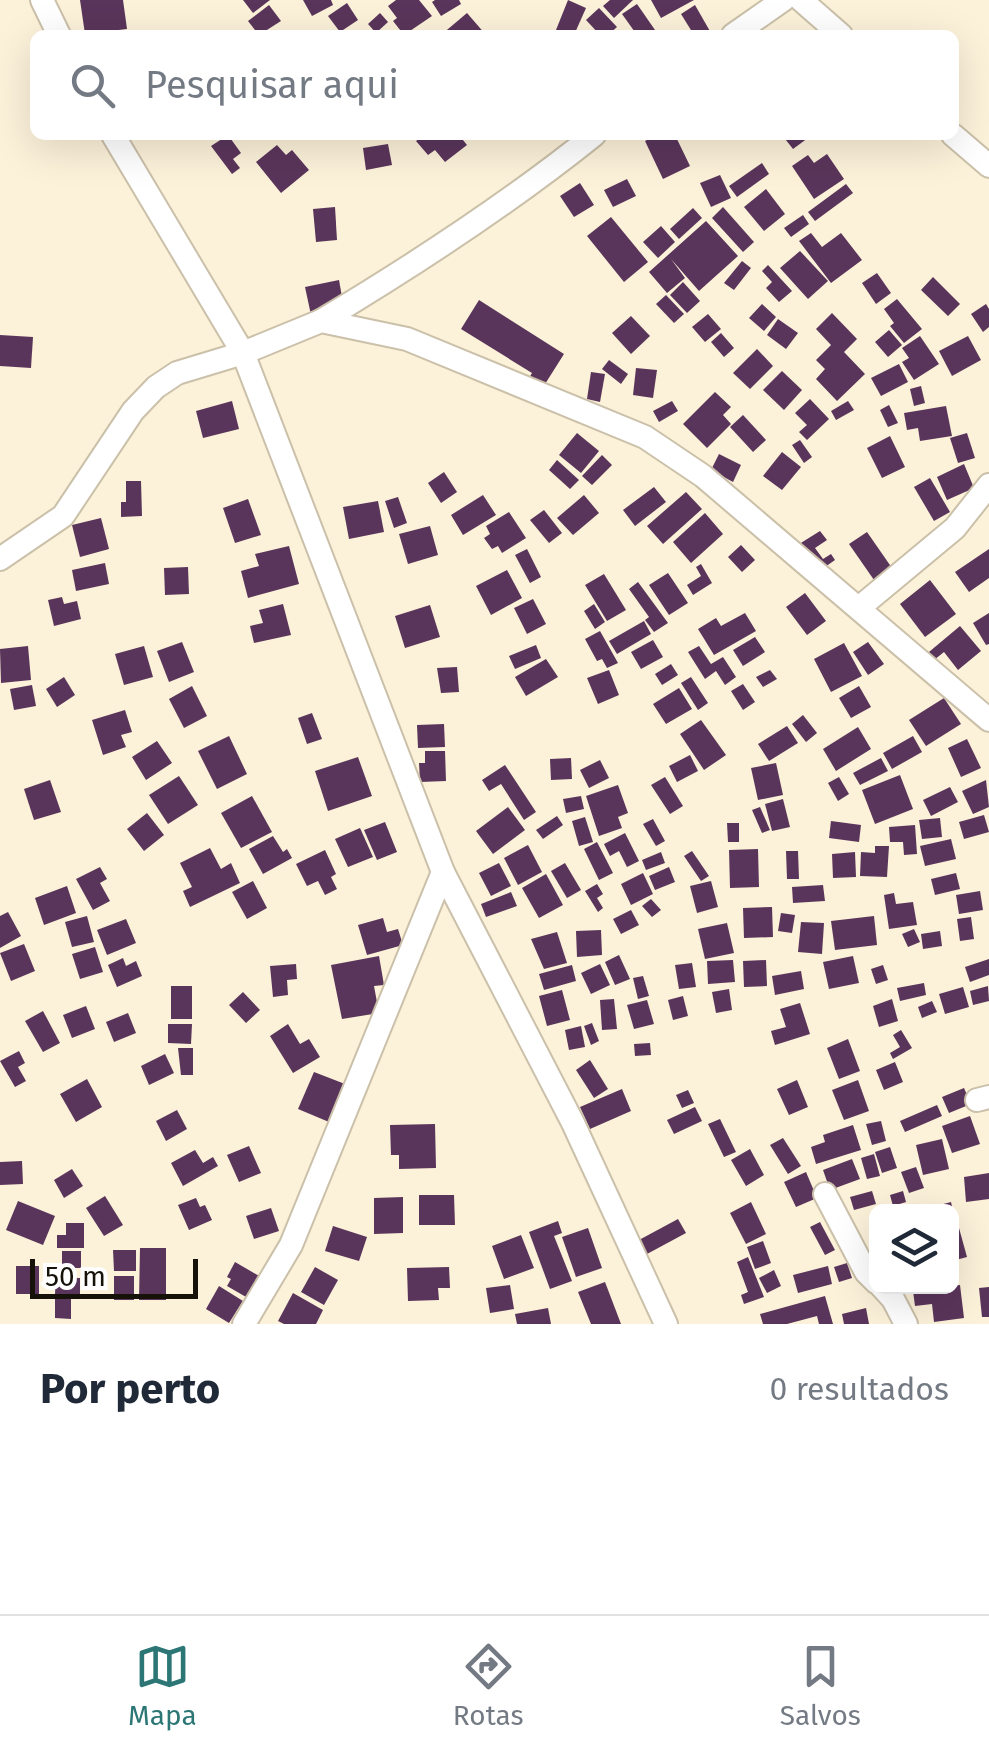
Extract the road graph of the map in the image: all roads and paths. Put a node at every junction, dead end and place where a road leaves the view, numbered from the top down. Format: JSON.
{"nodes":[{"id":1,"x":42,"y":0,"type":"edge"},
{"id":2,"x":783,"y":0,"type":"edge"},
{"id":3,"x":801,"y":0,"type":"edge"},
{"id":4,"x":57,"y":30,"type":"edge"},
{"id":5,"x":740,"y":30,"type":"edge"},
{"id":6,"x":835,"y":30,"type":"edge"},
{"id":7,"x":116,"y":140,"type":"edge"},
{"id":8,"x":588,"y":140,"type":"edge"},
{"id":9,"x":959,"y":140,"type":"edge"},
{"id":10,"x":989,"y":166,"type":"edge"},
{"id":11,"x":321,"y":321,"type":"junction"},
{"id":12,"x":244,"y":353,"type":"junction"},
{"id":13,"x":989,"y":485,"type":"edge"},
{"id":14,"x":0,"y":559,"type":"edge"},
{"id":15,"x":860,"y":606,"type":"junction"},
{"id":16,"x":989,"y":720,"type":"edge"},
{"id":17,"x":443,"y":872,"type":"junction"},
{"id":18,"x":825,"y":1194,"type":"dead end"},
{"id":19,"x":869,"y":1275,"type":"edge"},
{"id":20,"x":888,"y":1294,"type":"edge"},
{"id":21,"x":244,"y":1324,"type":"edge"},
{"id":22,"x":666,"y":1324,"type":"edge"},
{"id":23,"x":906,"y":1324,"type":"edge"}],
"edges":[{"from":1,"to":4,"type":"street"},
{"from":2,"to":5,"type":"street"},
{"from":3,"to":6,"type":"street"},
{"from":7,"to":12,"type":"street"},
{"from":8,"to":11,"type":"street"},
{"from":9,"to":10,"type":"street"},
{"from":11,"to":12,"type":"street"},
{"from":11,"to":15,"type":"street"},
{"from":12,"to":14,"type":"street"},
{"from":12,"to":17,"type":"street"},
{"from":13,"to":15,"type":"street"},
{"from":15,"to":16,"type":"street"},
{"from":17,"to":21,"type":"street"},
{"from":17,"to":22,"type":"street"},
{"from":18,"to":19,"type":"street"},
{"from":20,"to":23,"type":"street"}]}
